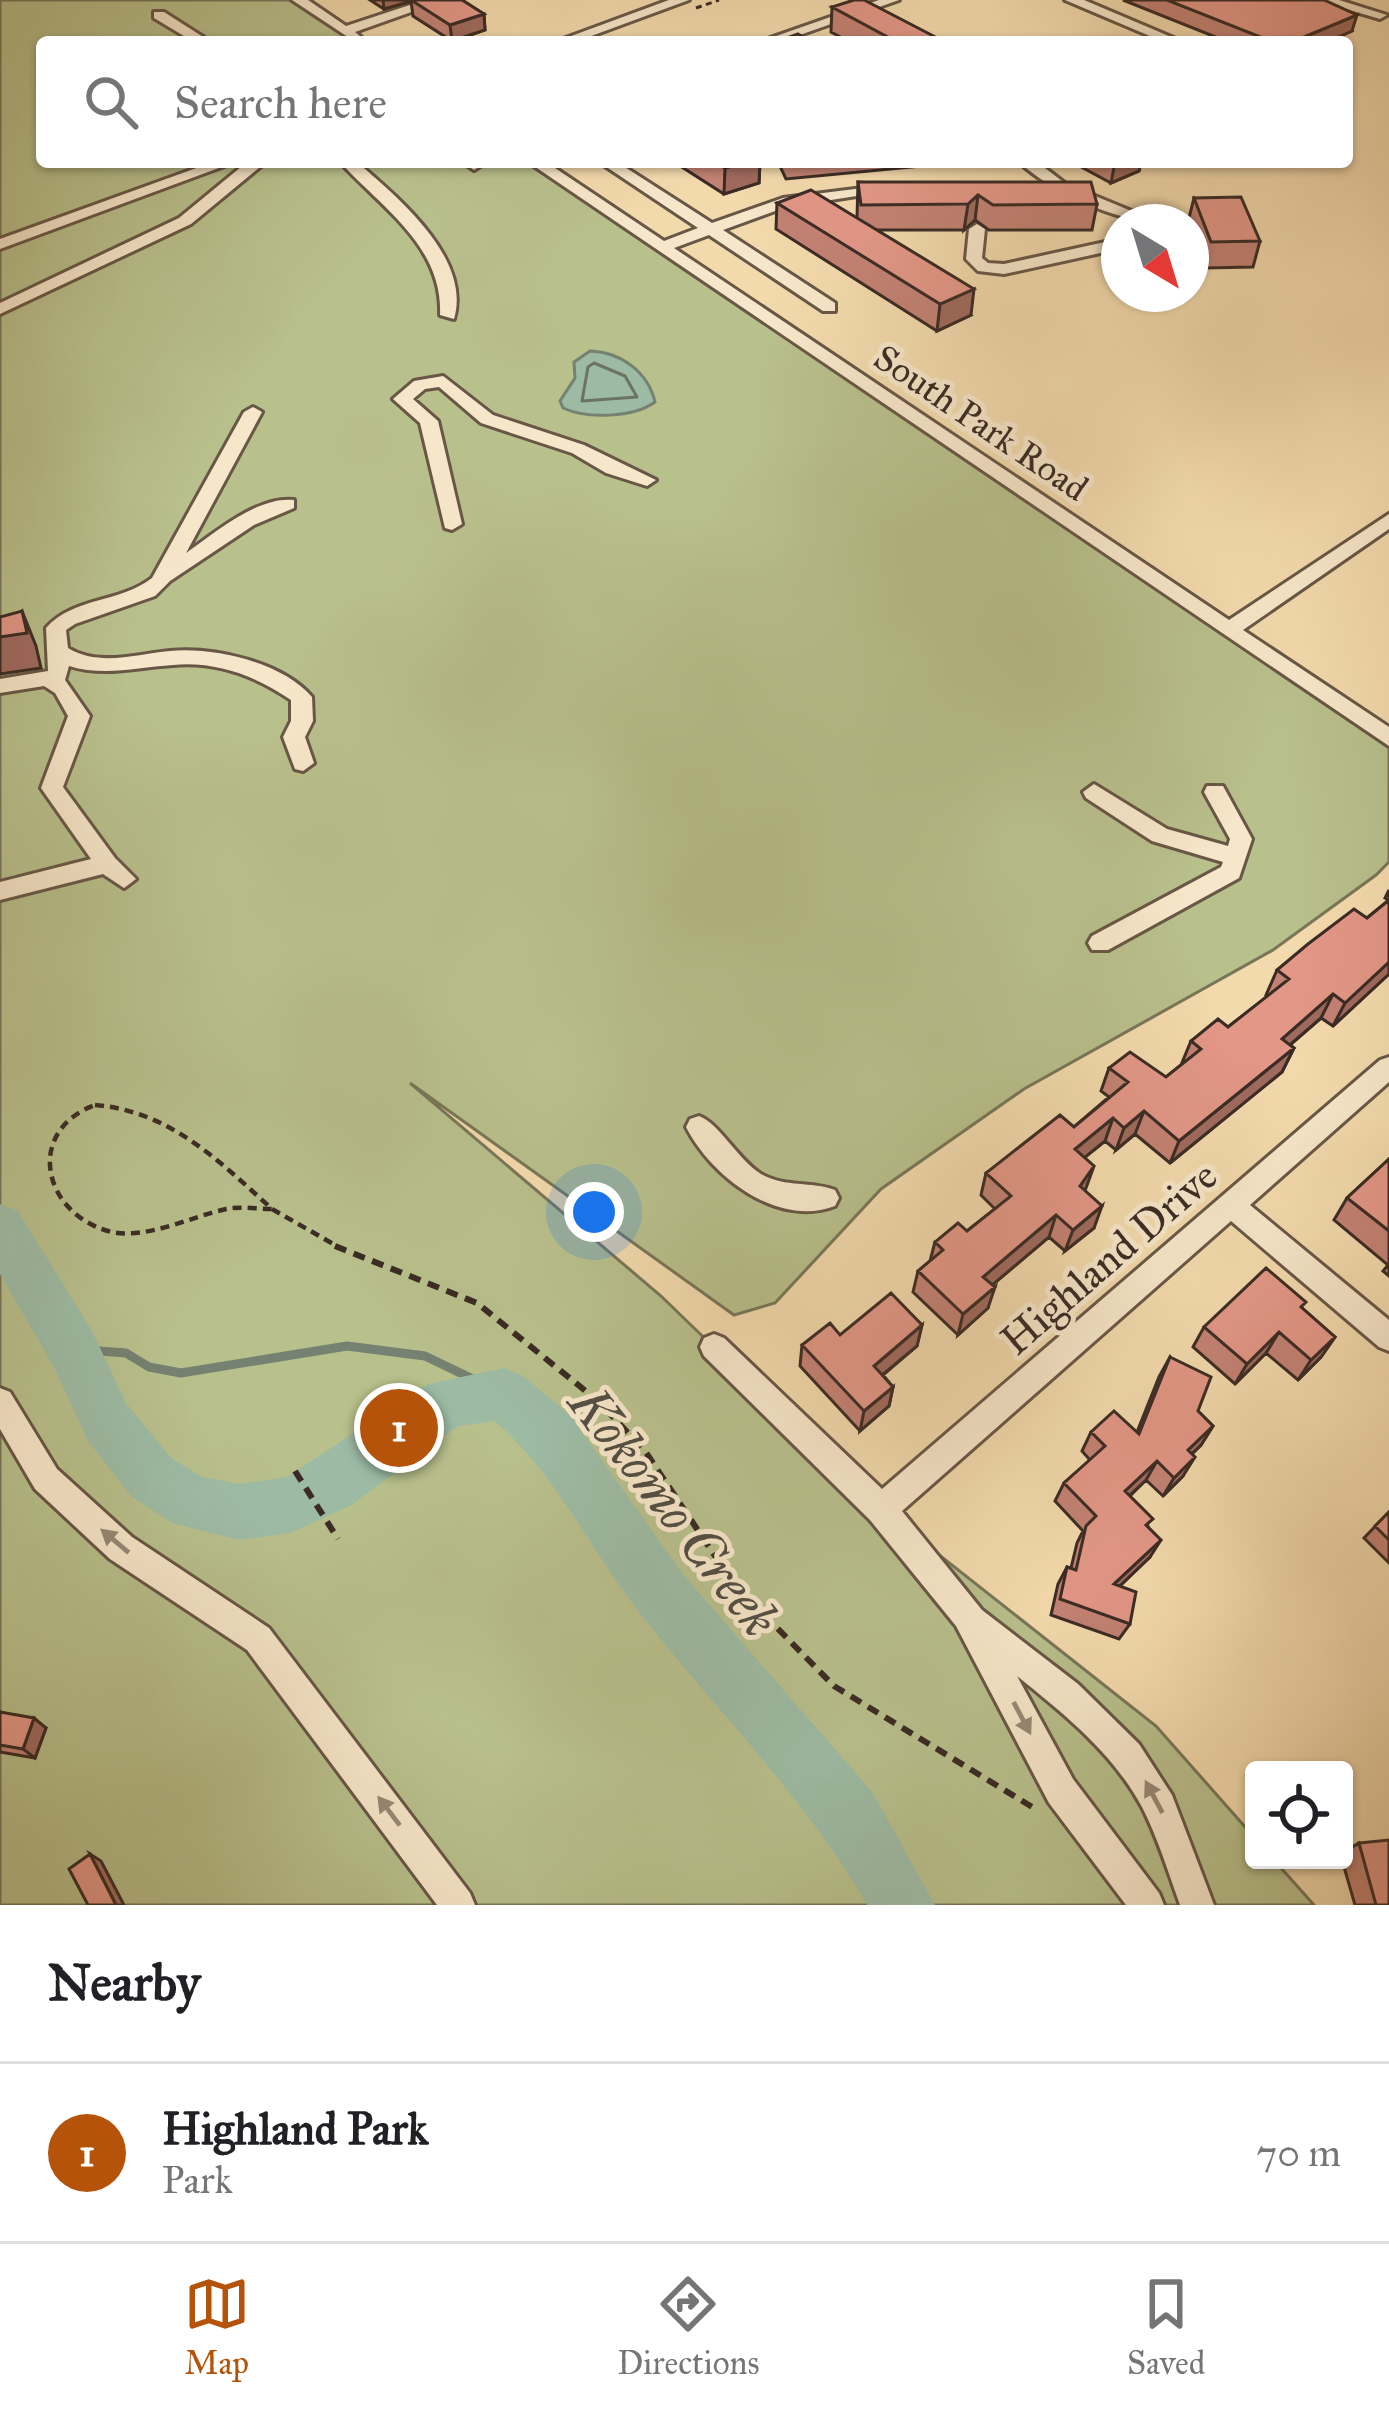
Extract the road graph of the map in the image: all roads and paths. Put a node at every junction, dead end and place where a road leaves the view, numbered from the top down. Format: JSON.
{"nodes":[{"id":1,"x":299,"y":0,"type":"edge"},
{"id":2,"x":438,"y":0,"type":"edge"},
{"id":3,"x":682,"y":0,"type":"edge"},
{"id":4,"x":892,"y":0,"type":"edge"},
{"id":5,"x":1072,"y":0,"type":"edge"},
{"id":6,"x":1323,"y":0,"type":"edge"},
{"id":7,"x":159,"y":15,"type":"dead end"},
{"id":8,"x":1380,"y":15,"type":"dead end"},
{"id":9,"x":344,"y":31,"type":"junction"},
{"id":10,"x":798,"y":31,"type":"junction"},
{"id":11,"x":194,"y":36,"type":"edge"},
{"id":12,"x":352,"y":36,"type":"edge"},
{"id":13,"x":579,"y":36,"type":"edge"},
{"id":14,"x":783,"y":36,"type":"edge"},
{"id":15,"x":807,"y":36,"type":"edge"},
{"id":16,"x":1161,"y":36,"type":"edge"},
{"id":17,"x":210,"y":168,"type":"edge"},
{"id":18,"x":246,"y":168,"type":"edge"},
{"id":19,"x":354,"y":168,"type":"edge"},
{"id":20,"x":545,"y":168,"type":"edge"},
{"id":21,"x":616,"y":168,"type":"edge"},
{"id":22,"x":1035,"y":168,"type":"edge"},
{"id":23,"x":1019,"y":184,"type":"edge"},
{"id":24,"x":1058,"y":184,"type":"junction"},
{"id":25,"x":914,"y":185,"type":"edge"},
{"id":26,"x":1106,"y":204,"type":"edge"},
{"id":27,"x":706,"y":228,"type":"junction"},
{"id":28,"x":977,"y":229,"type":"dead end"},
{"id":29,"x":0,"y":244,"type":"edge"},
{"id":30,"x":662,"y":247,"type":"junction"},
{"id":31,"x":1101,"y":248,"type":"edge"},
{"id":32,"x":829,"y":307,"type":"dead end"},
{"id":33,"x":0,"y":309,"type":"edge"},
{"id":34,"x":448,"y":315,"type":"dead end"},
{"id":35,"x":253,"y":412,"type":"dead end"},
{"id":36,"x":647,"y":480,"type":"dead end"},
{"id":37,"x":287,"y":504,"type":"dead end"},
{"id":38,"x":1389,"y":520,"type":"edge"},
{"id":39,"x":452,"y":524,"type":"dead end"},
{"id":40,"x":163,"y":577,"type":"junction"},
{"id":41,"x":1229,"y":630,"type":"junction"},
{"id":42,"x":55,"y":650,"type":"junction"},
{"id":43,"x":54,"y":682,"type":"junction"},
{"id":44,"x":0,"y":686,"type":"edge"},
{"id":45,"x":1389,"y":738,"type":"edge"},
{"id":46,"x":303,"y":763,"type":"dead end"},
{"id":47,"x":1094,"y":792,"type":"dead end"},
{"id":48,"x":1215,"y":792,"type":"dead end"},
{"id":49,"x":1237,"y":857,"type":"junction"},
{"id":50,"x":0,"y":891,"type":"edge"},
{"id":51,"x":1100,"y":944,"type":"dead end"},
{"id":52,"x":1389,"y":1067,"type":"edge"},
{"id":53,"x":699,"y":1127,"type":"dead end"},
{"id":54,"x":826,"y":1198,"type":"dead end"},
{"id":55,"x":1232,"y":1205,"type":"junction"},
{"id":56,"x":272,"y":1209,"type":"junction"},
{"id":57,"x":1389,"y":1338,"type":"edge"},
{"id":58,"x":714,"y":1347,"type":"dead end"},
{"id":59,"x":0,"y":1402,"type":"edge"},
{"id":60,"x":295,"y":1471,"type":"dead end"},
{"id":61,"x":881,"y":1509,"type":"junction"},
{"id":62,"x":338,"y":1539,"type":"dead end"},
{"id":63,"x":967,"y":1616,"type":"junction"},
{"id":64,"x":1044,"y":1815,"type":"dead end"},
{"id":65,"x":458,"y":1905,"type":"edge"},
{"id":66,"x":1147,"y":1905,"type":"edge"},
{"id":67,"x":1197,"y":1905,"type":"edge"}],
"edges":[{"from":1,"to":9,"type":"street"},
{"from":2,"to":9,"type":"street"},
{"from":3,"to":13,"type":"street"},
{"from":4,"to":10,"type":"street"},
{"from":5,"to":16,"type":"street"},
{"from":6,"to":8,"type":"street"},
{"from":7,"to":11,"type":"street"},
{"from":9,"to":12,"type":"street"},
{"from":10,"to":14,"type":"street"},
{"from":10,"to":15,"type":"street"},
{"from":17,"to":29,"type":"street"},
{"from":18,"to":33,"type":"street"},
{"from":19,"to":34,"type":"street"},
{"from":20,"to":30,"type":"street","name":"South Park Road"},
{"from":21,"to":27,"type":"street"},
{"from":22,"to":24,"type":"street"},
{"from":23,"to":24,"type":"street"},
{"from":24,"to":26,"type":"street"},
{"from":25,"to":27,"type":"street"},
{"from":27,"to":30,"type":"street"},
{"from":27,"to":32,"type":"street"},
{"from":28,"to":31,"type":"street"},
{"from":30,"to":41,"type":"street","name":"South Park Road"},
{"from":35,"to":40,"type":"street"},
{"from":36,"to":39,"type":"street"},
{"from":37,"to":40,"type":"street"},
{"from":38,"to":41,"type":"street"},
{"from":40,"to":42,"type":"street"},
{"from":41,"to":45,"type":"street","name":"South Park Road"},
{"from":42,"to":43,"type":"street"},
{"from":42,"to":46,"type":"street"},
{"from":43,"to":44,"type":"street"},
{"from":43,"to":50,"type":"street"},
{"from":47,"to":49,"type":"street"},
{"from":48,"to":49,"type":"street"},
{"from":49,"to":51,"type":"street"},
{"from":52,"to":55,"type":"street","name":"Highland Drive"},
{"from":53,"to":54,"type":"street"},
{"from":55,"to":57,"type":"street"},
{"from":55,"to":61,"type":"street","name":"Highland Drive"},
{"from":56,"to":56,"type":"path"},
{"from":56,"to":64,"type":"path"},
{"from":58,"to":61,"type":"street"},
{"from":65,"to":59,"type":"street","one_way":true},
{"from":60,"to":62,"type":"path"},
{"from":61,"to":63,"type":"street"},
{"from":63,"to":66,"type":"street","one_way":true},
{"from":67,"to":63,"type":"street","one_way":true}]}
